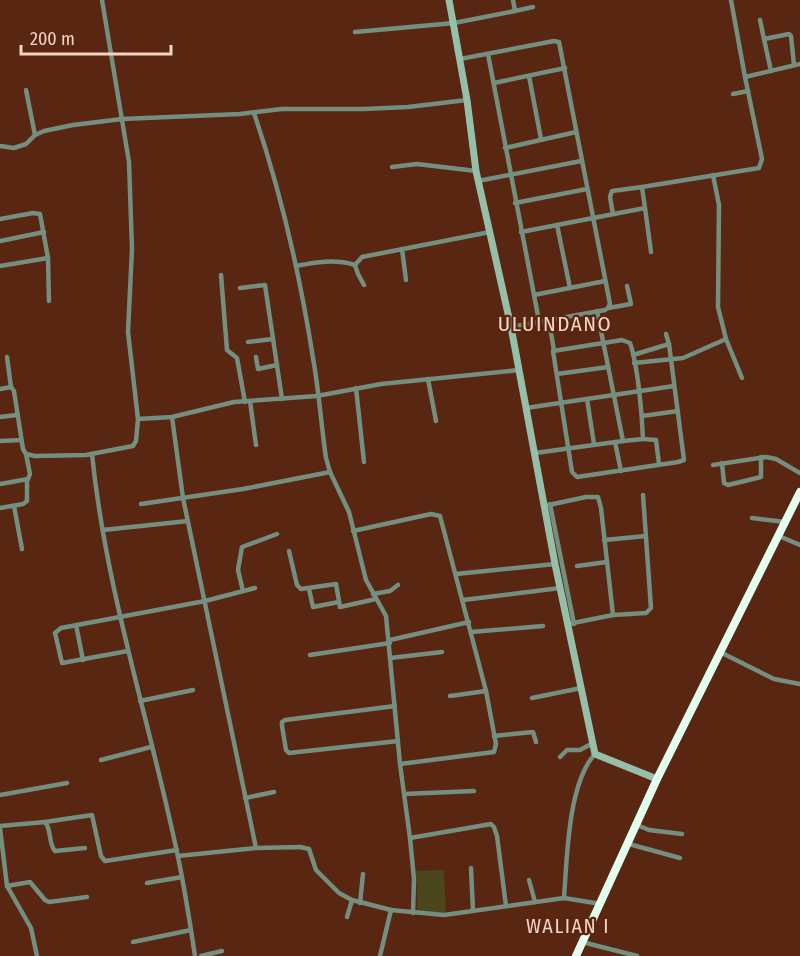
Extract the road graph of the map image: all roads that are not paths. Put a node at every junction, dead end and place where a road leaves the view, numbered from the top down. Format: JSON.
{"nodes":[{"id":1,"x":102,"y":0,"type":"edge"},
{"id":2,"x":449,"y":0,"type":"edge"},
{"id":3,"x":513,"y":0,"type":"edge"},
{"id":4,"x":731,"y":0,"type":"edge"},
{"id":5,"x":533,"y":7,"type":"dead end"},
{"id":6,"x":515,"y":11,"type":"junction"},
{"id":7,"x":760,"y":20,"type":"dead end"},
{"id":8,"x":454,"y":23,"type":"junction"},
{"id":9,"x":355,"y":32,"type":"dead end"},
{"id":10,"x":764,"y":39,"type":"junction"},
{"id":11,"x":488,"y":54,"type":"junction"},
{"id":12,"x":460,"y":59,"type":"junction"},
{"id":13,"x":797,"y":64,"type":"edge"},
{"id":14,"x":565,"y":68,"type":"junction"},
{"id":15,"x":771,"y":71,"type":"junction"},
{"id":16,"x":530,"y":76,"type":"junction"},
{"id":17,"x":745,"y":77,"type":"junction"},
{"id":18,"x":494,"y":82,"type":"junction"},
{"id":19,"x":26,"y":90,"type":"dead end"},
{"id":20,"x":748,"y":91,"type":"junction"},
{"id":21,"x":733,"y":94,"type":"dead end"},
{"id":22,"x":467,"y":100,"type":"junction"},
{"id":23,"x":254,"y":113,"type":"junction"},
{"id":24,"x":122,"y":119,"type":"junction"},
{"id":25,"x":576,"y":132,"type":"junction"},
{"id":26,"x":35,"y":135,"type":"junction"},
{"id":27,"x":541,"y":139,"type":"junction"},
{"id":28,"x":0,"y":146,"type":"edge"},
{"id":29,"x":505,"y":148,"type":"junction"},
{"id":30,"x":581,"y":161,"type":"junction"},
{"id":31,"x":392,"y":167,"type":"dead end"},
{"id":32,"x":476,"y":171,"type":"junction"},
{"id":33,"x":510,"y":175,"type":"junction"},
{"id":34,"x":713,"y":175,"type":"junction"},
{"id":35,"x":478,"y":181,"type":"junction"},
{"id":36,"x":642,"y":187,"type":"junction"},
{"id":37,"x":587,"y":189,"type":"junction"},
{"id":38,"x":515,"y":203,"type":"junction"},
{"id":39,"x":645,"y":208,"type":"junction"},
{"id":40,"x":613,"y":214,"type":"junction"},
{"id":41,"x":593,"y":218,"type":"junction"},
{"id":42,"x":0,"y":219,"type":"edge"},
{"id":43,"x":557,"y":225,"type":"junction"},
{"id":44,"x":44,"y":232,"type":"junction"},
{"id":45,"x":490,"y":232,"type":"junction"},
{"id":46,"x":521,"y":232,"type":"junction"},
{"id":47,"x":0,"y":241,"type":"edge"},
{"id":48,"x":402,"y":249,"type":"junction"},
{"id":49,"x":651,"y":252,"type":"dead end"},
{"id":50,"x":48,"y":258,"type":"junction"},
{"id":51,"x":355,"y":264,"type":"junction"},
{"id":52,"x":0,"y":266,"type":"edge"},
{"id":53,"x":297,"y":266,"type":"junction"},
{"id":54,"x":221,"y":275,"type":"dead end"},
{"id":55,"x":406,"y":280,"type":"dead end"},
{"id":56,"x":605,"y":280,"type":"junction"},
{"id":57,"x":364,"y":285,"type":"dead end"},
{"id":58,"x":627,"y":286,"type":"dead end"},
{"id":59,"x":240,"y":288,"type":"dead end"},
{"id":60,"x":570,"y":288,"type":"junction"},
{"id":61,"x":534,"y":295,"type":"junction"},
{"id":62,"x":49,"y":301,"type":"dead end"},
{"id":63,"x":608,"y":308,"type":"junction"},
{"id":64,"x":597,"y":311,"type":"junction"},
{"id":65,"x":549,"y":320,"type":"junction"},
{"id":66,"x":539,"y":321,"type":"junction"},
{"id":67,"x":511,"y":327,"type":"junction"},
{"id":68,"x":666,"y":334,"type":"dead end"},
{"id":69,"x":273,"y":339,"type":"junction"},
{"id":70,"x":726,"y":339,"type":"junction"},
{"id":71,"x":248,"y":342,"type":"dead end"},
{"id":72,"x":604,"y":344,"type":"junction"},
{"id":73,"x":669,"y":344,"type":"junction"},
{"id":74,"x":554,"y":351,"type":"junction"},
{"id":75,"x":633,"y":355,"type":"junction"},
{"id":76,"x":7,"y":357,"type":"dead end"},
{"id":77,"x":256,"y":357,"type":"dead end"},
{"id":78,"x":672,"y":359,"type":"junction"},
{"id":79,"x":634,"y":363,"type":"junction"},
{"id":80,"x":277,"y":365,"type":"junction"},
{"id":81,"x":608,"y":367,"type":"junction"},
{"id":82,"x":519,"y":370,"type":"junction"},
{"id":83,"x":557,"y":374,"type":"junction"},
{"id":84,"x":742,"y":378,"type":"dead end"},
{"id":85,"x":428,"y":379,"type":"junction"},
{"id":86,"x":674,"y":386,"type":"junction"},
{"id":87,"x":10,"y":387,"type":"junction"},
{"id":88,"x":0,"y":388,"type":"edge"},
{"id":89,"x":356,"y":388,"type":"junction"},
{"id":90,"x":638,"y":391,"type":"junction"},
{"id":91,"x":612,"y":395,"type":"junction"},
{"id":92,"x":317,"y":396,"type":"junction"},
{"id":93,"x":282,"y":399,"type":"junction"},
{"id":94,"x":587,"y":399,"type":"junction"},
{"id":95,"x":248,"y":401,"type":"junction"},
{"id":96,"x":561,"y":403,"type":"junction"},
{"id":97,"x":526,"y":408,"type":"junction"},
{"id":98,"x":678,"y":411,"type":"junction"},
{"id":99,"x":17,"y":415,"type":"junction"},
{"id":100,"x":642,"y":416,"type":"junction"},
{"id":101,"x":0,"y":417,"type":"edge"},
{"id":102,"x":172,"y":417,"type":"junction"},
{"id":103,"x":138,"y":419,"type":"junction"},
{"id":104,"x":436,"y":421,"type":"dead end"},
{"id":105,"x":643,"y":439,"type":"junction"},
{"id":106,"x":21,"y":440,"type":"junction"},
{"id":107,"x":0,"y":441,"type":"edge"},
{"id":108,"x":622,"y":441,"type":"junction"},
{"id":109,"x":615,"y":442,"type":"junction"},
{"id":110,"x":594,"y":444,"type":"junction"},
{"id":111,"x":256,"y":445,"type":"dead end"},
{"id":112,"x":569,"y":448,"type":"junction"},
{"id":113,"x":535,"y":453,"type":"junction"},
{"id":114,"x":26,"y":454,"type":"junction"},
{"id":115,"x":92,"y":454,"type":"junction"},
{"id":116,"x":761,"y":457,"type":"junction"},
{"id":117,"x":364,"y":462,"type":"dead end"},
{"id":118,"x":723,"y":463,"type":"junction"},
{"id":119,"x":659,"y":465,"type":"junction"},
{"id":120,"x":713,"y":465,"type":"dead end"},
{"id":121,"x":621,"y":471,"type":"junction"},
{"id":122,"x":330,"y":472,"type":"junction"},
{"id":123,"x":800,"y":473,"type":"edge"},
{"id":124,"x":27,"y":480,"type":"junction"},
{"id":125,"x":0,"y":484,"type":"edge"},
{"id":126,"x":643,"y":495,"type":"dead end"},
{"id":127,"x":799,"y":497,"type":"edge"},
{"id":128,"x":183,"y":498,"type":"junction"},
{"id":129,"x":141,"y":504,"type":"dead end"},
{"id":130,"x":547,"y":505,"type":"junction"},
{"id":131,"x":14,"y":506,"type":"junction"},
{"id":132,"x":0,"y":508,"type":"edge"},
{"id":133,"x":752,"y":518,"type":"dead end"},
{"id":134,"x":188,"y":521,"type":"junction"},
{"id":135,"x":785,"y":522,"type":"junction"},
{"id":136,"x":103,"y":530,"type":"junction"},
{"id":137,"x":353,"y":531,"type":"junction"},
{"id":138,"x":277,"y":534,"type":"dead end"},
{"id":139,"x":646,"y":536,"type":"junction"},
{"id":140,"x":779,"y":536,"type":"junction"},
{"id":141,"x":604,"y":540,"type":"junction"},
{"id":142,"x":800,"y":545,"type":"edge"},
{"id":143,"x":22,"y":549,"type":"dead end"},
{"id":144,"x":289,"y":551,"type":"dead end"},
{"id":145,"x":607,"y":562,"type":"junction"},
{"id":146,"x":555,"y":564,"type":"junction"},
{"id":147,"x":577,"y":566,"type":"dead end"},
{"id":148,"x":456,"y":574,"type":"junction"},
{"id":149,"x":398,"y":585,"type":"dead end"},
{"id":150,"x":255,"y":588,"type":"dead end"},
{"id":151,"x":560,"y":588,"type":"junction"},
{"id":152,"x":309,"y":589,"type":"junction"},
{"id":153,"x":243,"y":591,"type":"junction"},
{"id":154,"x":374,"y":597,"type":"junction"},
{"id":155,"x":463,"y":600,"type":"junction"},
{"id":156,"x":205,"y":601,"type":"junction"},
{"id":157,"x":339,"y":602,"type":"junction"},
{"id":158,"x":613,"y":615,"type":"junction"},
{"id":159,"x":119,"y":616,"type":"junction"},
{"id":160,"x":469,"y":622,"type":"junction"},
{"id":161,"x":571,"y":624,"type":"junction"},
{"id":162,"x":76,"y":625,"type":"junction"},
{"id":163,"x":543,"y":626,"type":"dead end"},
{"id":164,"x":471,"y":632,"type":"junction"},
{"id":165,"x":390,"y":642,"type":"junction"},
{"id":166,"x":128,"y":651,"type":"junction"},
{"id":167,"x":442,"y":652,"type":"dead end"},
{"id":168,"x":720,"y":652,"type":"junction"},
{"id":169,"x":310,"y":656,"type":"dead end"},
{"id":170,"x":390,"y":658,"type":"junction"},
{"id":171,"x":83,"y":660,"type":"junction"},
{"id":172,"x":800,"y":684,"type":"edge"},
{"id":173,"x":581,"y":688,"type":"junction"},
{"id":174,"x":193,"y":690,"type":"dead end"},
{"id":175,"x":486,"y":691,"type":"junction"},
{"id":176,"x":450,"y":696,"type":"dead end"},
{"id":177,"x":532,"y":698,"type":"dead end"},
{"id":178,"x":140,"y":701,"type":"junction"},
{"id":179,"x":395,"y":706,"type":"junction"},
{"id":180,"x":494,"y":736,"type":"junction"},
{"id":181,"x":398,"y":741,"type":"junction"},
{"id":182,"x":536,"y":742,"type":"dead end"},
{"id":183,"x":593,"y":743,"type":"junction"},
{"id":184,"x":151,"y":747,"type":"junction"},
{"id":185,"x":595,"y":754,"type":"junction"},
{"id":186,"x":560,"y":757,"type":"dead end"},
{"id":187,"x":101,"y":760,"type":"dead end"},
{"id":188,"x":400,"y":764,"type":"junction"},
{"id":189,"x":657,"y":779,"type":"junction"},
{"id":190,"x":67,"y":783,"type":"dead end"},
{"id":191,"x":474,"y":790,"type":"dead end"},
{"id":192,"x":274,"y":792,"type":"dead end"},
{"id":193,"x":404,"y":794,"type":"junction"},
{"id":194,"x":0,"y":795,"type":"edge"},
{"id":195,"x":245,"y":798,"type":"junction"},
{"id":196,"x":45,"y":822,"type":"junction"},
{"id":197,"x":636,"y":825,"type":"junction"},
{"id":198,"x":0,"y":827,"type":"edge"},
{"id":199,"x":682,"y":834,"type":"dead end"},
{"id":200,"x":410,"y":838,"type":"junction"},
{"id":201,"x":629,"y":844,"type":"junction"},
{"id":202,"x":85,"y":848,"type":"dead end"},
{"id":203,"x":256,"y":848,"type":"junction"},
{"id":204,"x":177,"y":850,"type":"junction"},
{"id":205,"x":178,"y":856,"type":"junction"},
{"id":206,"x":680,"y":858,"type":"dead end"},
{"id":207,"x":471,"y":868,"type":"dead end"},
{"id":208,"x":363,"y":873,"type":"dead end"},
{"id":209,"x":182,"y":877,"type":"junction"},
{"id":210,"x":530,"y":880,"type":"dead end"},
{"id":211,"x":147,"y":883,"type":"dead end"},
{"id":212,"x":7,"y":886,"type":"junction"},
{"id":213,"x":87,"y":897,"type":"dead end"},
{"id":214,"x":564,"y":898,"type":"junction"},
{"id":215,"x":352,"y":900,"type":"junction"},
{"id":216,"x":535,"y":902,"type":"junction"},
{"id":217,"x":360,"y":903,"type":"junction"},
{"id":218,"x":601,"y":904,"type":"junction"},
{"id":219,"x":506,"y":906,"type":"junction"},
{"id":220,"x":391,"y":910,"type":"junction"},
{"id":221,"x":473,"y":911,"type":"junction"},
{"id":222,"x":413,"y":913,"type":"junction"},
{"id":223,"x":347,"y":917,"type":"dead end"},
{"id":224,"x":191,"y":930,"type":"junction"},
{"id":225,"x":133,"y":942,"type":"dead end"},
{"id":226,"x":582,"y":942,"type":"junction"},
{"id":227,"x":222,"y":951,"type":"dead end"},
{"id":228,"x":37,"y":956,"type":"edge"},
{"id":229,"x":195,"y":956,"type":"edge"},
{"id":230,"x":201,"y":956,"type":"edge"},
{"id":231,"x":380,"y":956,"type":"edge"},
{"id":232,"x":576,"y":956,"type":"edge"},
{"id":233,"x":637,"y":956,"type":"edge"}],
"edges":[{"from":1,"to":24,"type":"street"},
{"from":2,"to":8,"type":"street"},
{"from":3,"to":6,"type":"street"},
{"from":4,"to":17,"type":"street"},
{"from":5,"to":6,"type":"street"},
{"from":6,"to":8,"type":"street"},
{"from":7,"to":10,"type":"street"},
{"from":8,"to":9,"type":"street"},
{"from":8,"to":12,"type":"street"},
{"from":10,"to":13,"type":"street"},
{"from":10,"to":15,"type":"street"},
{"from":11,"to":12,"type":"street"},
{"from":11,"to":14,"type":"street"},
{"from":11,"to":18,"type":"street"},
{"from":12,"to":22,"type":"street"},
{"from":13,"to":15,"type":"street"},
{"from":14,"to":16,"type":"street"},
{"from":14,"to":25,"type":"street"},
{"from":15,"to":17,"type":"street"},
{"from":16,"to":18,"type":"street"},
{"from":16,"to":27,"type":"street"},
{"from":17,"to":20,"type":"street"},
{"from":18,"to":29,"type":"street"},
{"from":19,"to":26,"type":"street"},
{"from":20,"to":21,"type":"street"},
{"from":20,"to":34,"type":"street"},
{"from":22,"to":23,"type":"street"},
{"from":22,"to":32,"type":"street"},
{"from":23,"to":24,"type":"street"},
{"from":23,"to":53,"type":"street"},
{"from":24,"to":26,"type":"street"},
{"from":24,"to":103,"type":"street"},
{"from":25,"to":27,"type":"street"},
{"from":25,"to":30,"type":"street"},
{"from":26,"to":28,"type":"street"},
{"from":27,"to":29,"type":"street"},
{"from":29,"to":33,"type":"street"},
{"from":30,"to":33,"type":"street"},
{"from":30,"to":37,"type":"street"},
{"from":31,"to":32,"type":"street"},
{"from":32,"to":35,"type":"street"},
{"from":33,"to":35,"type":"street"},
{"from":33,"to":38,"type":"street"},
{"from":34,"to":36,"type":"street"},
{"from":34,"to":70,"type":"street"},
{"from":35,"to":45,"type":"street"},
{"from":36,"to":39,"type":"street"},
{"from":36,"to":40,"type":"street"},
{"from":37,"to":38,"type":"street"},
{"from":37,"to":41,"type":"street"},
{"from":38,"to":46,"type":"street"},
{"from":39,"to":40,"type":"street"},
{"from":39,"to":49,"type":"street"},
{"from":40,"to":41,"type":"street"},
{"from":41,"to":43,"type":"street"},
{"from":41,"to":56,"type":"street"},
{"from":42,"to":44,"type":"street"},
{"from":43,"to":46,"type":"street"},
{"from":43,"to":60,"type":"street"},
{"from":44,"to":47,"type":"street"},
{"from":44,"to":50,"type":"street"},
{"from":45,"to":48,"type":"street"},
{"from":45,"to":67,"type":"street"},
{"from":46,"to":61,"type":"street"},
{"from":48,"to":51,"type":"street"},
{"from":48,"to":55,"type":"street"},
{"from":50,"to":52,"type":"street"},
{"from":50,"to":62,"type":"street"},
{"from":51,"to":53,"type":"street"},
{"from":51,"to":57,"type":"street"},
{"from":53,"to":92,"type":"street"},
{"from":54,"to":95,"type":"street"},
{"from":56,"to":60,"type":"street"},
{"from":56,"to":63,"type":"street"},
{"from":58,"to":63,"type":"street"},
{"from":59,"to":69,"type":"street"},
{"from":60,"to":61,"type":"street"},
{"from":61,"to":66,"type":"street"},
{"from":63,"to":64,"type":"street"},
{"from":64,"to":65,"type":"street"},
{"from":64,"to":72,"type":"street"},
{"from":65,"to":66,"type":"street"},
{"from":65,"to":74,"type":"street"},
{"from":66,"to":67,"type":"street"},
{"from":67,"to":82,"type":"street"},
{"from":68,"to":73,"type":"street"},
{"from":69,"to":71,"type":"street"},
{"from":69,"to":80,"type":"street"},
{"from":70,"to":78,"type":"street"},
{"from":70,"to":84,"type":"street"},
{"from":72,"to":74,"type":"street"},
{"from":72,"to":75,"type":"street"},
{"from":72,"to":81,"type":"street"},
{"from":73,"to":75,"type":"street"},
{"from":73,"to":78,"type":"street"},
{"from":74,"to":83,"type":"street"},
{"from":75,"to":79,"type":"street"},
{"from":76,"to":87,"type":"street"},
{"from":77,"to":80,"type":"street"},
{"from":78,"to":79,"type":"street"},
{"from":78,"to":86,"type":"street"},
{"from":79,"to":90,"type":"street"},
{"from":80,"to":93,"type":"street"},
{"from":81,"to":83,"type":"street"},
{"from":81,"to":91,"type":"street"},
{"from":82,"to":85,"type":"street"},
{"from":82,"to":97,"type":"street"},
{"from":83,"to":96,"type":"street"},
{"from":85,"to":89,"type":"street"},
{"from":85,"to":104,"type":"street"},
{"from":86,"to":90,"type":"street"},
{"from":86,"to":98,"type":"street"},
{"from":87,"to":88,"type":"street"},
{"from":87,"to":99,"type":"street"},
{"from":89,"to":92,"type":"street"},
{"from":89,"to":117,"type":"street"},
{"from":90,"to":91,"type":"street"},
{"from":90,"to":100,"type":"street"},
{"from":91,"to":94,"type":"street"},
{"from":91,"to":108,"type":"street"},
{"from":92,"to":93,"type":"street"},
{"from":92,"to":122,"type":"street"},
{"from":93,"to":95,"type":"street"},
{"from":94,"to":96,"type":"street"},
{"from":94,"to":110,"type":"street"},
{"from":95,"to":102,"type":"street"},
{"from":95,"to":111,"type":"street"},
{"from":96,"to":97,"type":"street"},
{"from":96,"to":112,"type":"street"},
{"from":97,"to":113,"type":"street"},
{"from":98,"to":100,"type":"street"},
{"from":98,"to":119,"type":"street"},
{"from":99,"to":101,"type":"street"},
{"from":99,"to":106,"type":"street"},
{"from":100,"to":105,"type":"street"},
{"from":102,"to":103,"type":"street"},
{"from":102,"to":128,"type":"street"},
{"from":103,"to":115,"type":"street"},
{"from":105,"to":108,"type":"street"},
{"from":105,"to":119,"type":"street"},
{"from":106,"to":107,"type":"street"},
{"from":106,"to":114,"type":"street"},
{"from":108,"to":109,"type":"street"},
{"from":109,"to":110,"type":"street"},
{"from":109,"to":121,"type":"street"},
{"from":110,"to":112,"type":"street"},
{"from":112,"to":113,"type":"street"},
{"from":112,"to":121,"type":"street"},
{"from":113,"to":130,"type":"street"},
{"from":114,"to":115,"type":"street"},
{"from":114,"to":124,"type":"street"},
{"from":115,"to":136,"type":"street"},
{"from":116,"to":118,"type":"street"},
{"from":116,"to":118,"type":"street"},
{"from":116,"to":123,"type":"street"},
{"from":118,"to":120,"type":"street"},
{"from":119,"to":121,"type":"street"},
{"from":122,"to":128,"type":"street"},
{"from":122,"to":137,"type":"street"},
{"from":124,"to":125,"type":"street"},
{"from":124,"to":131,"type":"street"},
{"from":126,"to":139,"type":"street"},
{"from":127,"to":135,"type":"highway"},
{"from":128,"to":129,"type":"street"},
{"from":128,"to":134,"type":"street"},
{"from":130,"to":141,"type":"street"},
{"from":130,"to":146,"type":"street"},
{"from":130,"to":161,"type":"street"},
{"from":131,"to":132,"type":"street"},
{"from":131,"to":143,"type":"street"},
{"from":133,"to":135,"type":"street"},
{"from":134,"to":136,"type":"street"},
{"from":134,"to":156,"type":"street"},
{"from":135,"to":140,"type":"highway"},
{"from":136,"to":159,"type":"street"},
{"from":137,"to":148,"type":"street"},
{"from":137,"to":154,"type":"street"},
{"from":138,"to":153,"type":"street"},
{"from":139,"to":141,"type":"street"},
{"from":139,"to":158,"type":"street"},
{"from":140,"to":142,"type":"street"},
{"from":140,"to":168,"type":"highway"},
{"from":141,"to":145,"type":"street"},
{"from":144,"to":152,"type":"street"},
{"from":145,"to":147,"type":"street"},
{"from":145,"to":158,"type":"street"},
{"from":146,"to":148,"type":"street"},
{"from":146,"to":151,"type":"street"},
{"from":148,"to":155,"type":"street"},
{"from":149,"to":154,"type":"street"},
{"from":150,"to":153,"type":"street"},
{"from":151,"to":155,"type":"street"},
{"from":151,"to":161,"type":"street"},
{"from":152,"to":157,"type":"street"},
{"from":152,"to":157,"type":"street"},
{"from":153,"to":156,"type":"street"},
{"from":154,"to":157,"type":"street"},
{"from":154,"to":165,"type":"street"},
{"from":155,"to":160,"type":"street"},
{"from":156,"to":159,"type":"street"},
{"from":156,"to":195,"type":"street"},
{"from":158,"to":161,"type":"street"},
{"from":159,"to":162,"type":"street"},
{"from":159,"to":166,"type":"street"},
{"from":160,"to":164,"type":"street"},
{"from":160,"to":165,"type":"street"},
{"from":161,"to":173,"type":"street"},
{"from":162,"to":171,"type":"street"},
{"from":162,"to":171,"type":"street"},
{"from":163,"to":164,"type":"street"},
{"from":164,"to":175,"type":"street"},
{"from":165,"to":169,"type":"street"},
{"from":165,"to":170,"type":"street"},
{"from":166,"to":171,"type":"street"},
{"from":166,"to":178,"type":"street"},
{"from":167,"to":170,"type":"street"},
{"from":168,"to":172,"type":"street"},
{"from":168,"to":189,"type":"highway"},
{"from":170,"to":179,"type":"street"},
{"from":173,"to":177,"type":"street"},
{"from":173,"to":183,"type":"street"},
{"from":174,"to":178,"type":"street"},
{"from":175,"to":176,"type":"street"},
{"from":175,"to":180,"type":"street"},
{"from":178,"to":184,"type":"street"},
{"from":179,"to":181,"type":"street"},
{"from":179,"to":181,"type":"street"},
{"from":180,"to":182,"type":"street"},
{"from":180,"to":188,"type":"street"},
{"from":181,"to":188,"type":"street"},
{"from":183,"to":185,"type":"street"},
{"from":183,"to":186,"type":"street"},
{"from":184,"to":187,"type":"street"},
{"from":184,"to":204,"type":"street"},
{"from":185,"to":189,"type":"street"},
{"from":185,"to":214,"type":"street"},
{"from":188,"to":193,"type":"street"},
{"from":189,"to":197,"type":"highway"},
{"from":190,"to":194,"type":"street"},
{"from":191,"to":193,"type":"street"},
{"from":192,"to":195,"type":"street"},
{"from":193,"to":200,"type":"street"},
{"from":195,"to":203,"type":"street"},
{"from":196,"to":198,"type":"street"},
{"from":196,"to":202,"type":"street"},
{"from":196,"to":204,"type":"street"},
{"from":197,"to":199,"type":"street"},
{"from":197,"to":201,"type":"highway"},
{"from":198,"to":212,"type":"street"},
{"from":200,"to":219,"type":"street"},
{"from":200,"to":222,"type":"street"},
{"from":201,"to":206,"type":"street"},
{"from":201,"to":218,"type":"highway"},
{"from":203,"to":205,"type":"street"},
{"from":203,"to":215,"type":"street"},
{"from":204,"to":205,"type":"street"},
{"from":205,"to":209,"type":"street"},
{"from":207,"to":221,"type":"street"},
{"from":208,"to":217,"type":"street"},
{"from":209,"to":211,"type":"street"},
{"from":209,"to":224,"type":"street"},
{"from":210,"to":216,"type":"street"},
{"from":212,"to":213,"type":"street"},
{"from":212,"to":228,"type":"street"},
{"from":214,"to":216,"type":"street"},
{"from":214,"to":218,"type":"street"},
{"from":215,"to":217,"type":"street"},
{"from":215,"to":223,"type":"street"},
{"from":216,"to":219,"type":"street"},
{"from":217,"to":220,"type":"street"},
{"from":218,"to":226,"type":"highway"},
{"from":219,"to":221,"type":"street"},
{"from":220,"to":222,"type":"street"},
{"from":220,"to":231,"type":"street"},
{"from":221,"to":222,"type":"street"},
{"from":224,"to":225,"type":"street"},
{"from":224,"to":229,"type":"street"},
{"from":226,"to":232,"type":"highway"},
{"from":226,"to":233,"type":"street"},
{"from":227,"to":230,"type":"street"}]}
